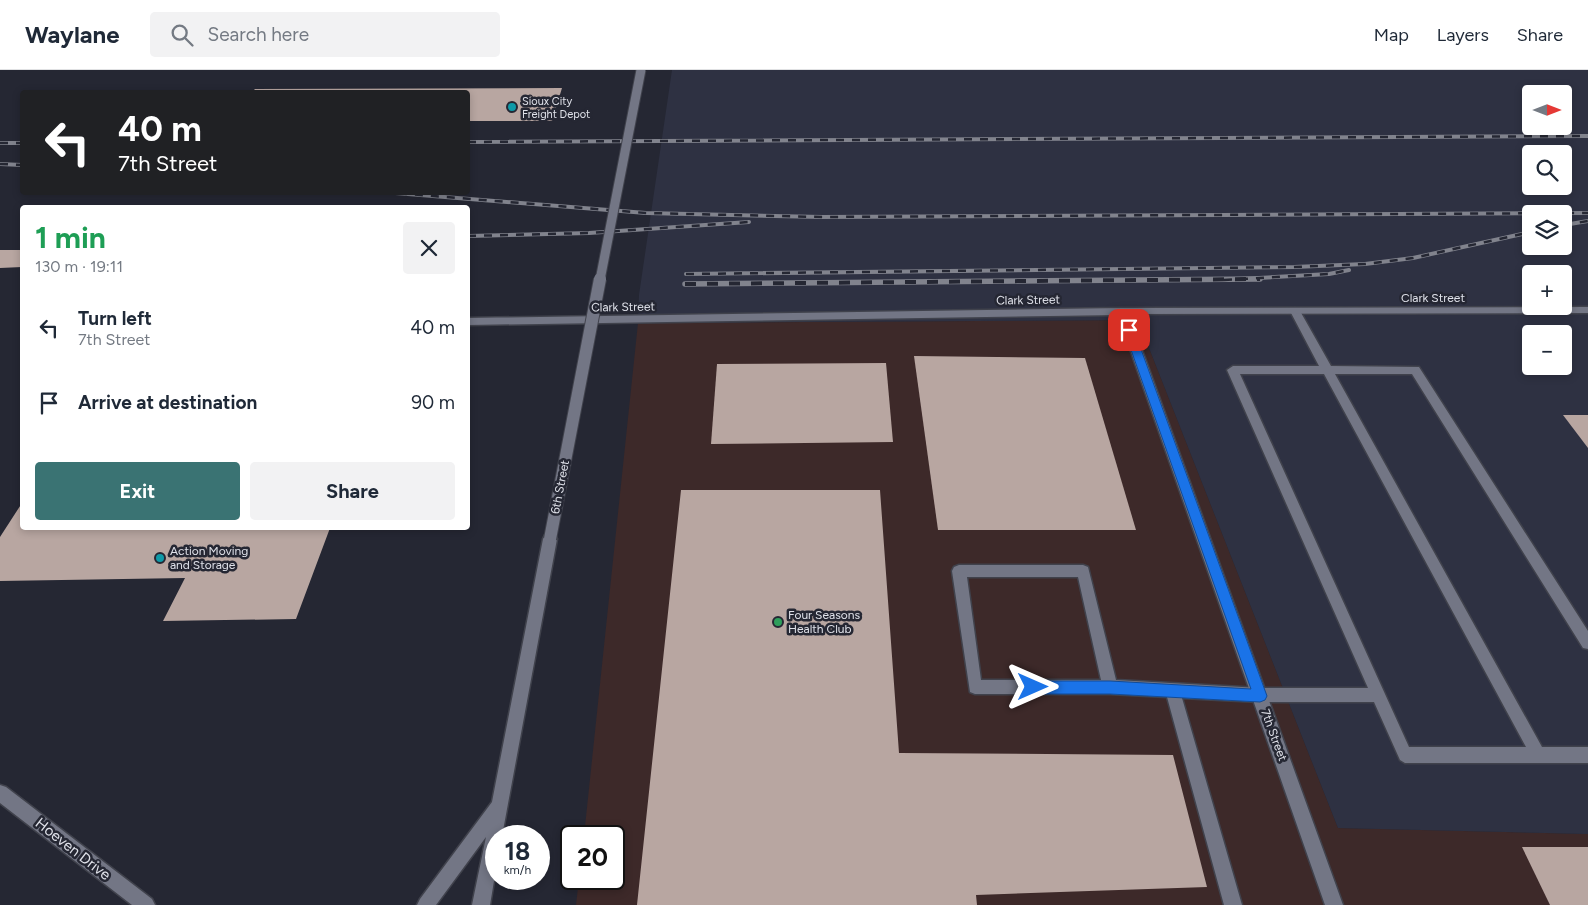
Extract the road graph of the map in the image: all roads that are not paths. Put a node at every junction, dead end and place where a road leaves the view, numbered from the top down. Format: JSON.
{"nodes":[{"id":1,"x":641,"y":70,"type":"edge"},
{"id":2,"x":1588,"y":310,"type":"edge"},
{"id":3,"x":1122,"y":311,"type":"junction"},
{"id":4,"x":1295,"y":311,"type":"junction"},
{"id":5,"x":470,"y":322,"type":"edge"},
{"id":6,"x":1328,"y":370,"type":"junction"},
{"id":7,"x":1588,"y":643,"type":"edge"},
{"id":8,"x":1110,"y":687,"type":"junction"},
{"id":9,"x":1172,"y":690,"type":"junction"},
{"id":10,"x":1260,"y":696,"type":"junction"},
{"id":11,"x":1378,"y":696,"type":"junction"},
{"id":12,"x":1588,"y":754,"type":"edge"},
{"id":13,"x":1538,"y":755,"type":"junction"},
{"id":14,"x":0,"y":793,"type":"edge"},
{"id":15,"x":500,"y":804,"type":"junction"},
{"id":16,"x":146,"y":905,"type":"edge"},
{"id":17,"x":426,"y":905,"type":"edge"},
{"id":18,"x":481,"y":905,"type":"edge"},
{"id":19,"x":1233,"y":905,"type":"edge"},
{"id":20,"x":1334,"y":905,"type":"edge"}],
"edges":[{"from":1,"to":15,"type":"street","name":"6th Street","bridge":true},
{"from":2,"to":4,"type":"street","name":"Clark Street"},
{"from":3,"to":4,"type":"street","name":"Clark Street"},
{"from":3,"to":5,"type":"street","name":"Clark Street"},
{"from":3,"to":10,"type":"street","name":"7th Street"},
{"from":4,"to":6,"type":"street"},
{"from":6,"to":7,"type":"street"},
{"from":6,"to":11,"type":"street"},
{"from":6,"to":13,"type":"street"},
{"from":8,"to":8,"type":"street"},
{"from":8,"to":9,"type":"street"},
{"from":9,"to":10,"type":"street"},
{"from":9,"to":19,"type":"street"},
{"from":10,"to":11,"type":"street"},
{"from":10,"to":20,"type":"street","name":"7th Street"},
{"from":11,"to":13,"type":"street"},
{"from":12,"to":13,"type":"street"},
{"from":14,"to":16,"type":"street","name":"Hoeven Drive"},
{"from":15,"to":17,"type":"street"},
{"from":15,"to":18,"type":"street","name":"6th Street"}]}
